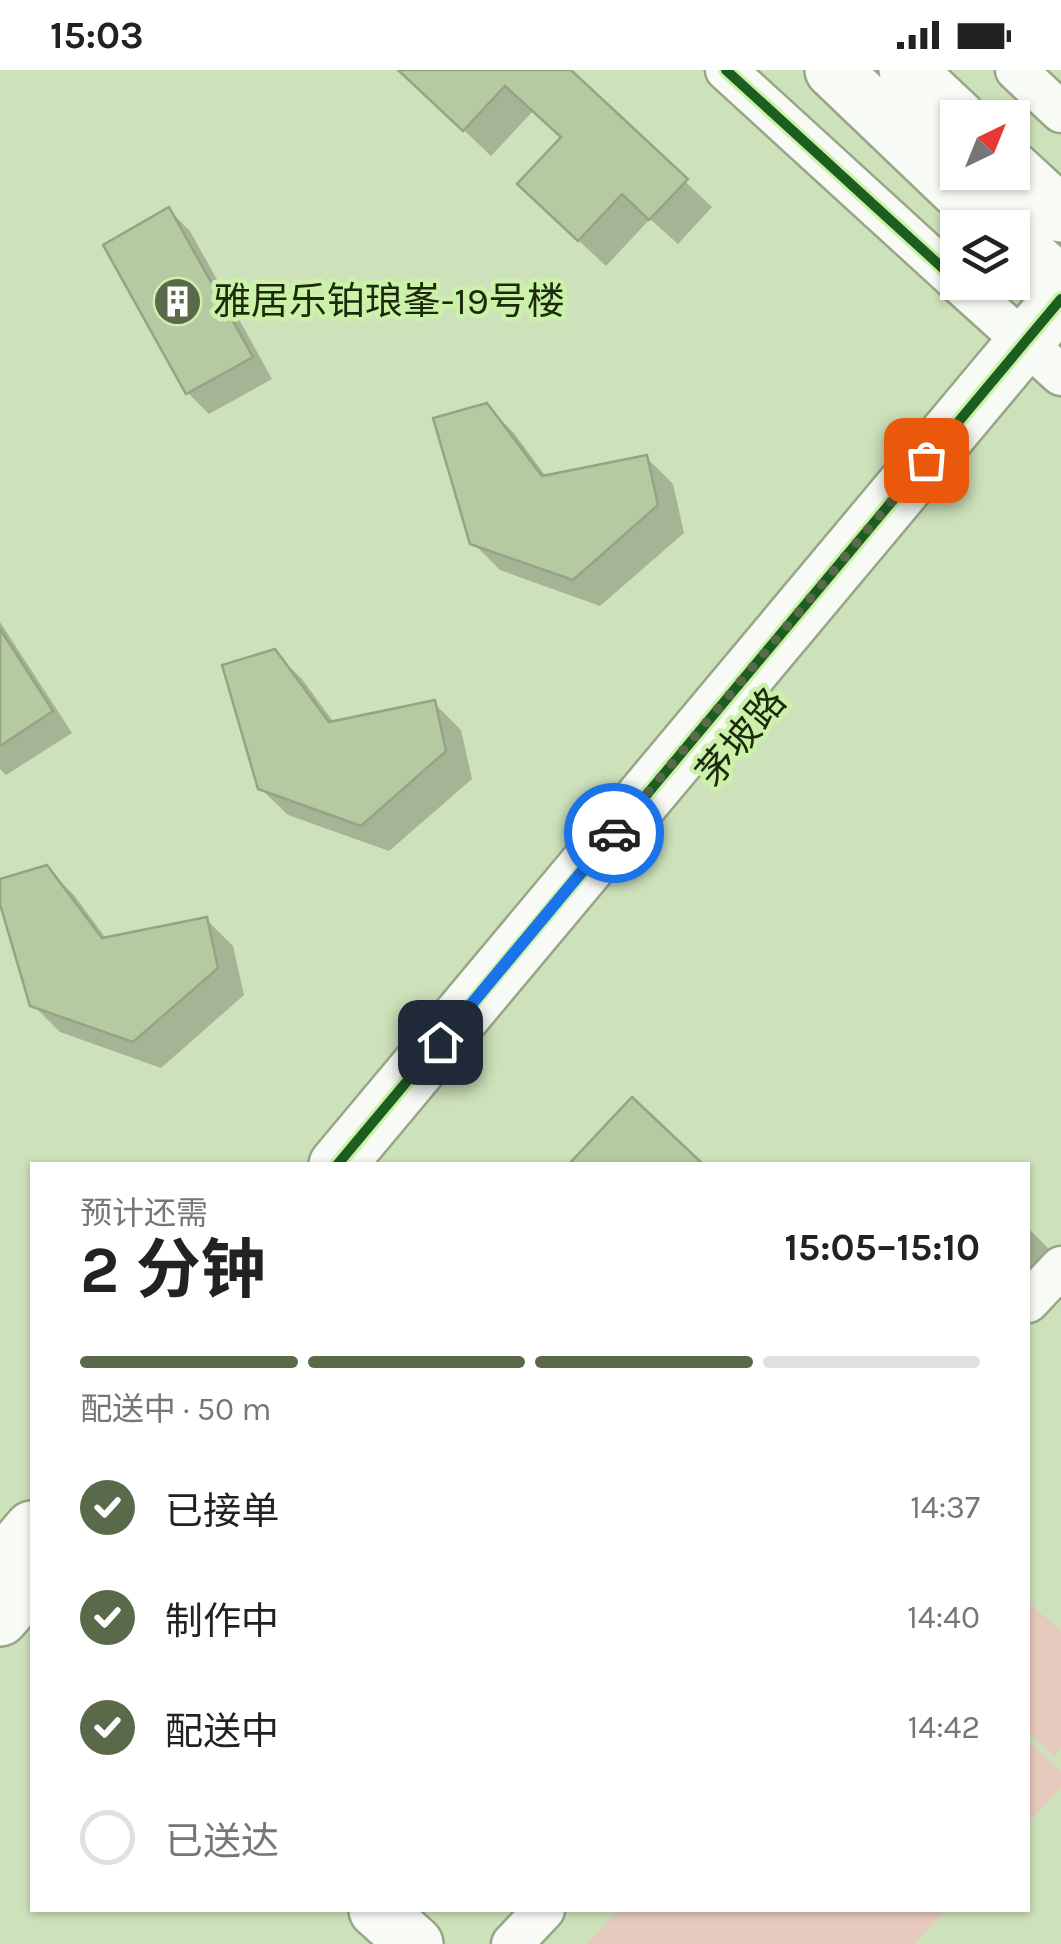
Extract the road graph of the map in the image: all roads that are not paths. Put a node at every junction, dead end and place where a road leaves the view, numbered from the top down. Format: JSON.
{"nodes":[{"id":1,"x":726,"y":70,"type":"edge"},
{"id":2,"x":834,"y":70,"type":"edge"},
{"id":3,"x":906,"y":70,"type":"edge"},
{"id":4,"x":1016,"y":70,"type":"edge"},
{"id":5,"x":940,"y":101,"type":"edge"},
{"id":6,"x":1061,"y":112,"type":"edge"},
{"id":7,"x":1030,"y":186,"type":"edge"},
{"id":8,"x":979,"y":210,"type":"edge"},
{"id":9,"x":1061,"y":214,"type":"edge"},
{"id":10,"x":1030,"y":257,"type":"edge"},
{"id":11,"x":940,"y":266,"type":"edge"},
{"id":12,"x":1061,"y":285,"type":"edge"},
{"id":13,"x":1061,"y":299,"type":"edge"},
{"id":14,"x":979,"y":300,"type":"edge"},
{"id":15,"x":1050,"y":360,"type":"edge"},
{"id":16,"x":340,"y":1162,"type":"edge"},
{"id":17,"x":384,"y":1162,"type":"edge"},
{"id":18,"x":1061,"y":1268,"type":"edge"},
{"id":19,"x":1030,"y":1300,"type":"edge"},
{"id":20,"x":30,"y":1536,"type":"edge"},
{"id":21,"x":15,"y":1588,"type":"edge"},
{"id":22,"x":379,"y":1912,"type":"edge"},
{"id":23,"x":542,"y":1912,"type":"edge"},
{"id":24,"x":415,"y":1944,"type":"edge"},
{"id":25,"x":512,"y":1944,"type":"edge"}],
"edges":[{"from":1,"to":11,"type":"street"},
{"from":2,"to":8,"type":"street"},
{"from":3,"to":5,"type":"street"},
{"from":4,"to":6,"type":"street"},
{"from":7,"to":9,"type":"street"},
{"from":10,"to":12,"type":"street"},
{"from":13,"to":15,"type":"street","name":"茅坡路"},
{"from":14,"to":15,"type":"street"},
{"from":15,"to":16,"type":"street","name":"茅坡路"},
{"from":15,"to":17,"type":"street","name":"茅坡路"},
{"from":18,"to":19,"type":"street"},
{"from":20,"to":21,"type":"street"},
{"from":22,"to":24,"type":"street"},
{"from":23,"to":25,"type":"street"}]}
